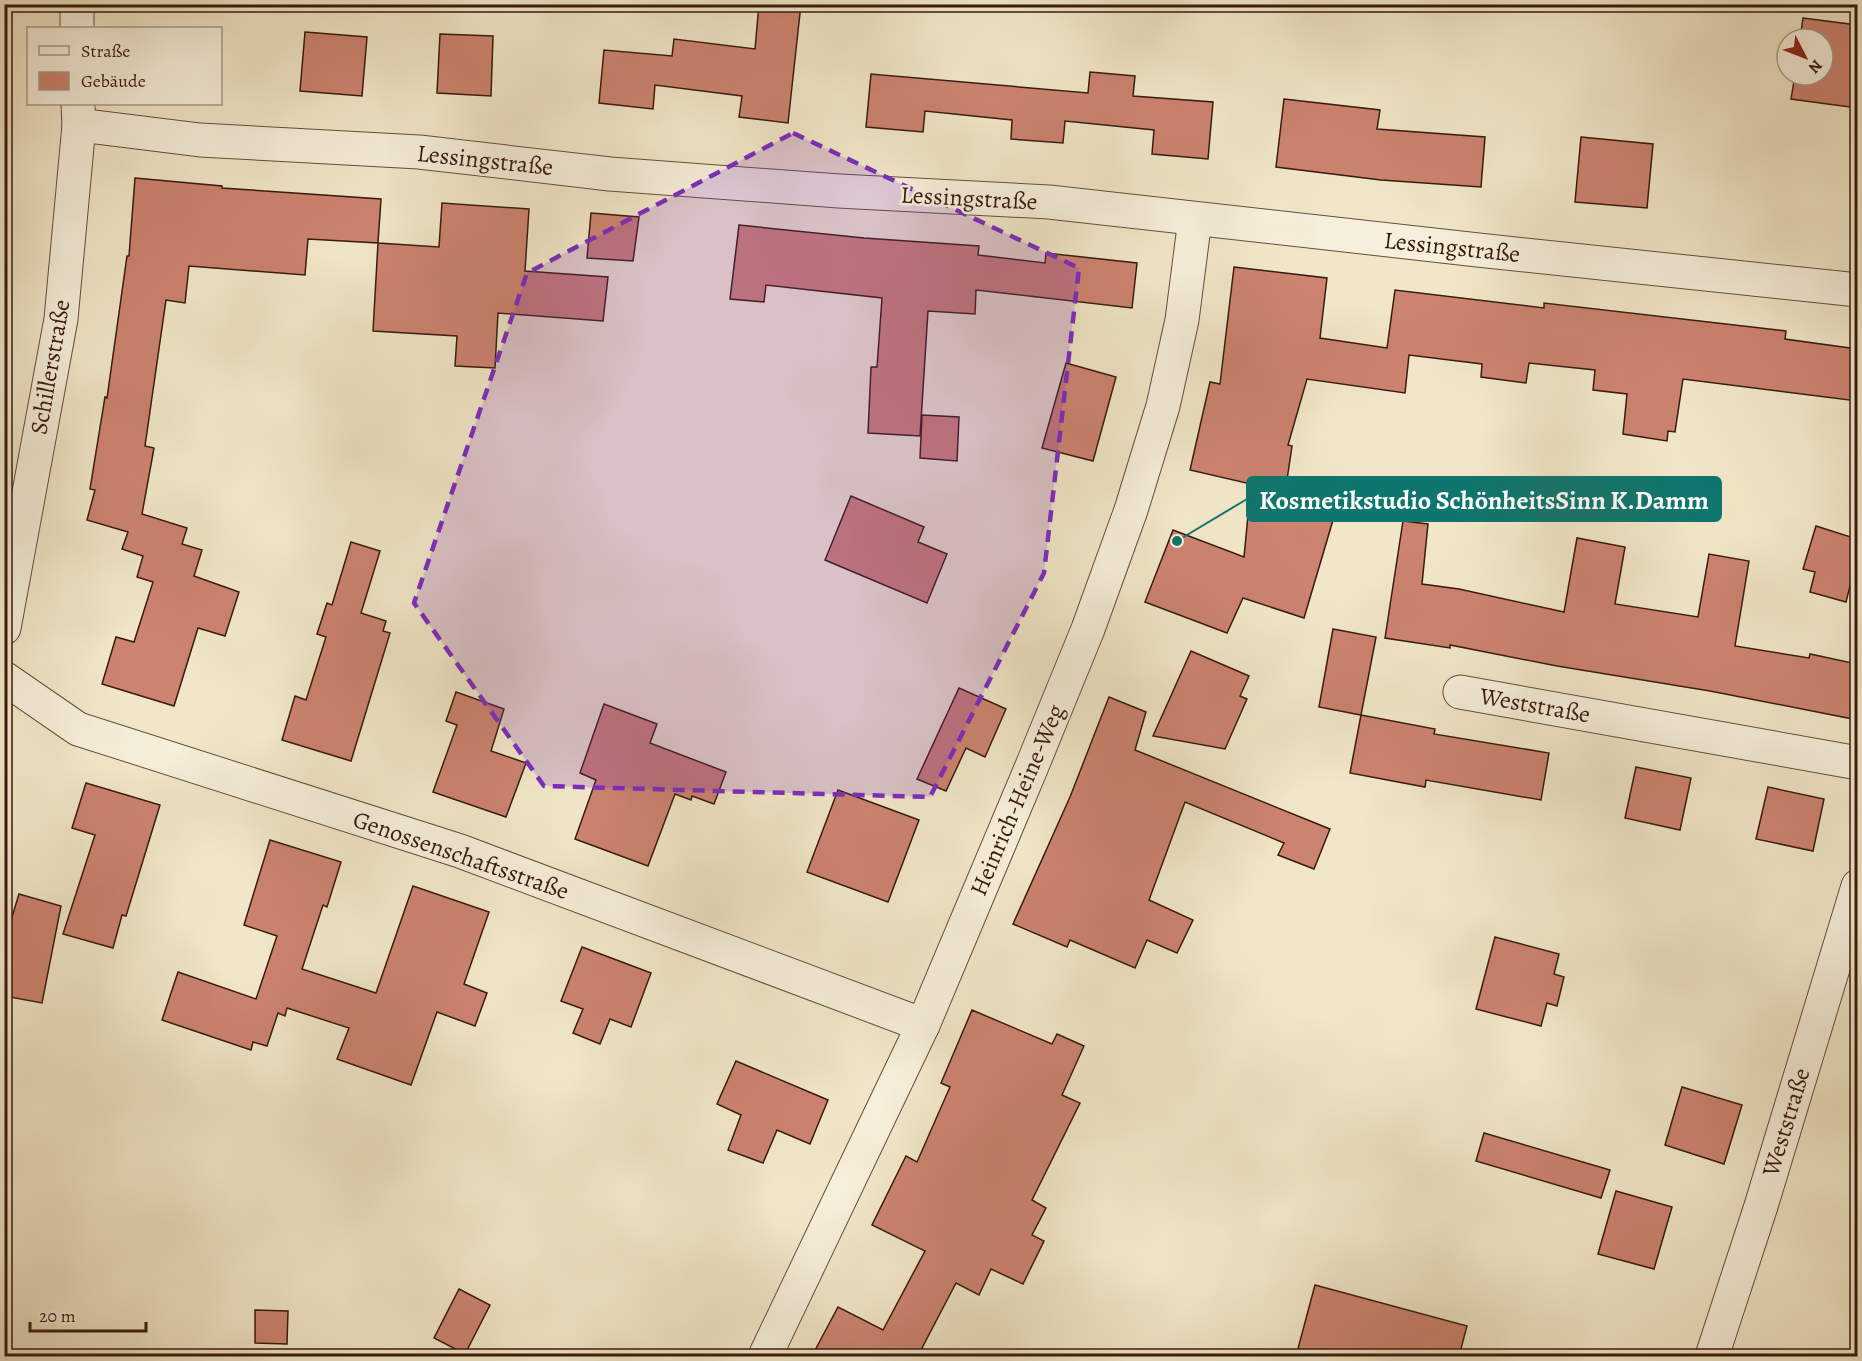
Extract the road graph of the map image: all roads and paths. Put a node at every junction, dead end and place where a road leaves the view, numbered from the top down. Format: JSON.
{"nodes":[{"id":1,"x":77,"y":4,"type":"edge"},
{"id":2,"x":77,"y":27,"type":"edge"},
{"id":3,"x":78,"y":114,"type":"edge"},
{"id":4,"x":1195,"y":219,"type":"junction"},
{"id":5,"x":1857,"y":290,"type":"edge"},
{"id":6,"x":4,"y":628,"type":"edge"},
{"id":7,"x":4,"y":678,"type":"edge"},
{"id":8,"x":1460,"y":692,"type":"dead end"},
{"id":9,"x":1857,"y":763,"type":"edge"},
{"id":10,"x":1857,"y":886,"type":"edge"},
{"id":11,"x":923,"y":1024,"type":"junction"},
{"id":12,"x":765,"y":1356,"type":"edge"},
{"id":13,"x":1712,"y":1356,"type":"edge"}],
"edges":[{"from":1,"to":2,"type":"street"},
{"from":3,"to":4,"type":"street","name":"Lessingstraße"},
{"from":3,"to":6,"type":"street","name":"Schillerstraße"},
{"from":4,"to":5,"type":"street","name":"Lessingstraße"},
{"from":4,"to":11,"type":"street","name":"Heinrich-Heine-Weg"},
{"from":7,"to":11,"type":"street","name":"Genossenschaftsstraße"},
{"from":8,"to":9,"type":"street","name":"Weststraße"},
{"from":10,"to":13,"type":"street","name":"Weststraße"},
{"from":11,"to":12,"type":"street","name":"Heinrich-Heine-Weg"}]}
